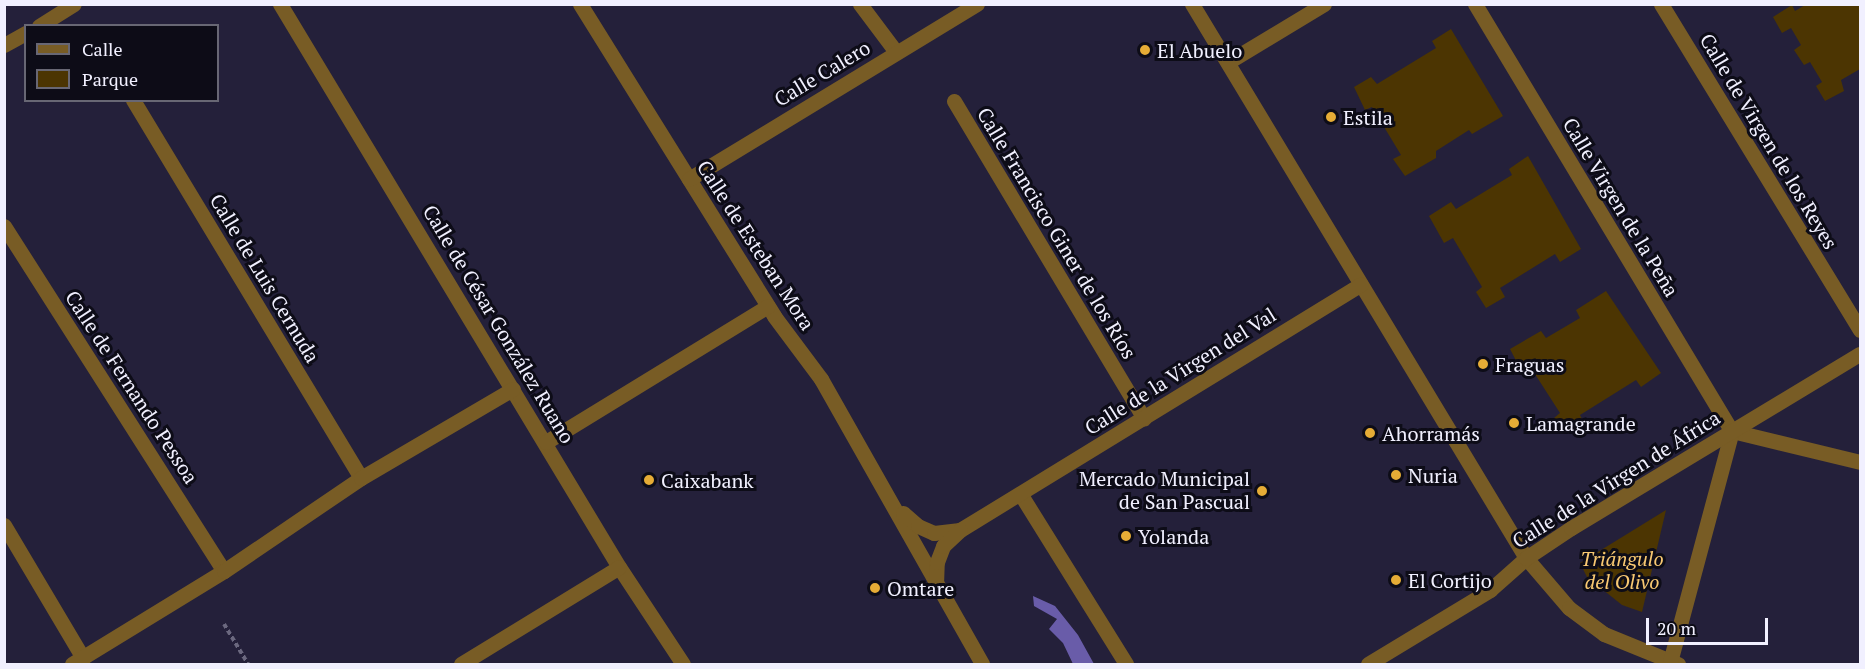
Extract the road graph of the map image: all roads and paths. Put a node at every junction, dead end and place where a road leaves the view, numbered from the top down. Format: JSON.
{"nodes":[{"id":1,"x":74,"y":4,"type":"edge"},
{"id":2,"x":280,"y":4,"type":"edge"},
{"id":3,"x":580,"y":4,"type":"edge"},
{"id":4,"x":860,"y":4,"type":"edge"},
{"id":5,"x":976,"y":4,"type":"edge"},
{"id":6,"x":1192,"y":4,"type":"edge"},
{"id":7,"x":1324,"y":4,"type":"edge"},
{"id":8,"x":1475,"y":4,"type":"edge"},
{"id":9,"x":1661,"y":4,"type":"edge"},
{"id":10,"x":42,"y":24,"type":"edge"},
{"id":11,"x":24,"y":34,"type":"edge"},
{"id":12,"x":4,"y":45,"type":"edge"},
{"id":13,"x":896,"y":52,"type":"junction"},
{"id":14,"x":1228,"y":62,"type":"junction"},
{"id":15,"x":954,"y":101,"type":"dead end"},
{"id":16,"x":135,"y":102,"type":"edge"},
{"id":17,"x":689,"y":179,"type":"junction"},
{"id":18,"x":4,"y":226,"type":"edge"},
{"id":19,"x":1362,"y":284,"type":"junction"},
{"id":20,"x":768,"y":306,"type":"junction"},
{"id":21,"x":1860,"y":330,"type":"edge"},
{"id":22,"x":1860,"y":354,"type":"edge"},
{"id":23,"x":513,"y":389,"type":"junction"},
{"id":24,"x":1144,"y":418,"type":"junction"},
{"id":25,"x":1732,"y":431,"type":"junction"},
{"id":26,"x":546,"y":442,"type":"junction"},
{"id":27,"x":1860,"y":462,"type":"edge"},
{"id":28,"x":362,"y":478,"type":"junction"},
{"id":29,"x":1021,"y":495,"type":"junction"},
{"id":30,"x":897,"y":508,"type":"junction"},
{"id":31,"x":4,"y":525,"type":"edge"},
{"id":32,"x":960,"y":530,"type":"junction"},
{"id":33,"x":1526,"y":558,"type":"junction"},
{"id":34,"x":619,"y":567,"type":"junction"},
{"id":35,"x":224,"y":571,"type":"junction"},
{"id":36,"x":936,"y":586,"type":"junction"},
{"id":37,"x":224,"y":624,"type":"dead end"},
{"id":38,"x":78,"y":661,"type":"edge"},
{"id":39,"x":1674,"y":663,"type":"edge"},
{"id":40,"x":248,"y":664,"type":"edge"},
{"id":41,"x":462,"y":664,"type":"edge"},
{"id":42,"x":683,"y":664,"type":"edge"},
{"id":43,"x":982,"y":664,"type":"edge"},
{"id":44,"x":1126,"y":664,"type":"edge"},
{"id":45,"x":1368,"y":664,"type":"edge"}],
"edges":[{"from":1,"to":10,"type":"street"},
{"from":2,"to":23,"type":"street","name":"Calle de César González Ruano"},
{"from":3,"to":17,"type":"street","name":"Calle de Esteban Mora"},
{"from":4,"to":13,"type":"street"},
{"from":5,"to":13,"type":"street","name":"Calle Calero"},
{"from":6,"to":14,"type":"street"},
{"from":7,"to":14,"type":"street"},
{"from":8,"to":25,"type":"street","name":"Calle Virgen de la Peña"},
{"from":9,"to":21,"type":"street","name":"Calle de Virgen de los Reyes"},
{"from":11,"to":12,"type":"street"},
{"from":13,"to":17,"type":"street","name":"Calle Calero"},
{"from":14,"to":19,"type":"street"},
{"from":15,"to":24,"type":"street","name":"Calle Francisco Giner de los Ríos"},
{"from":16,"to":28,"type":"street","name":"Calle de Luis Cernuda"},
{"from":17,"to":20,"type":"street","name":"Calle de Esteban Mora"},
{"from":18,"to":35,"type":"street","name":"Calle de Fernando Pessoa"},
{"from":19,"to":24,"type":"street","name":"Calle de la Virgen del Val"},
{"from":19,"to":33,"type":"street"},
{"from":20,"to":26,"type":"street"},
{"from":20,"to":30,"type":"street","name":"Calle de Esteban Mora"},
{"from":22,"to":25,"type":"street","name":"Calle de la Virgen de África"},
{"from":23,"to":26,"type":"street","name":"Calle de César González Ruano"},
{"from":23,"to":28,"type":"street"},
{"from":24,"to":29,"type":"street","name":"Calle de la Virgen del Val"},
{"from":25,"to":27,"type":"street"},
{"from":25,"to":33,"type":"street","name":"Calle de la Virgen de África"},
{"from":25,"to":39,"type":"street"},
{"from":26,"to":34,"type":"street","name":"Calle de César González Ruano"},
{"from":28,"to":35,"type":"street"},
{"from":29,"to":32,"type":"street","name":"Calle de Esteban Mora"},
{"from":29,"to":44,"type":"street"},
{"from":30,"to":32,"type":"street","name":"Calle de Esteban Mora"},
{"from":30,"to":36,"type":"street","name":"Calle de Esteban Mora"},
{"from":31,"to":38,"type":"street"},
{"from":32,"to":36,"type":"street","name":"Calle de Esteban Mora"},
{"from":33,"to":39,"type":"street"},
{"from":33,"to":45,"type":"street","name":"Calle de la Virgen de África"},
{"from":34,"to":41,"type":"street"},
{"from":34,"to":42,"type":"street","name":"Calle de César González Ruano"},
{"from":35,"to":38,"type":"street"},
{"from":36,"to":43,"type":"street","name":"Calle de Esteban Mora"},
{"from":37,"to":40,"type":"path"}]}
